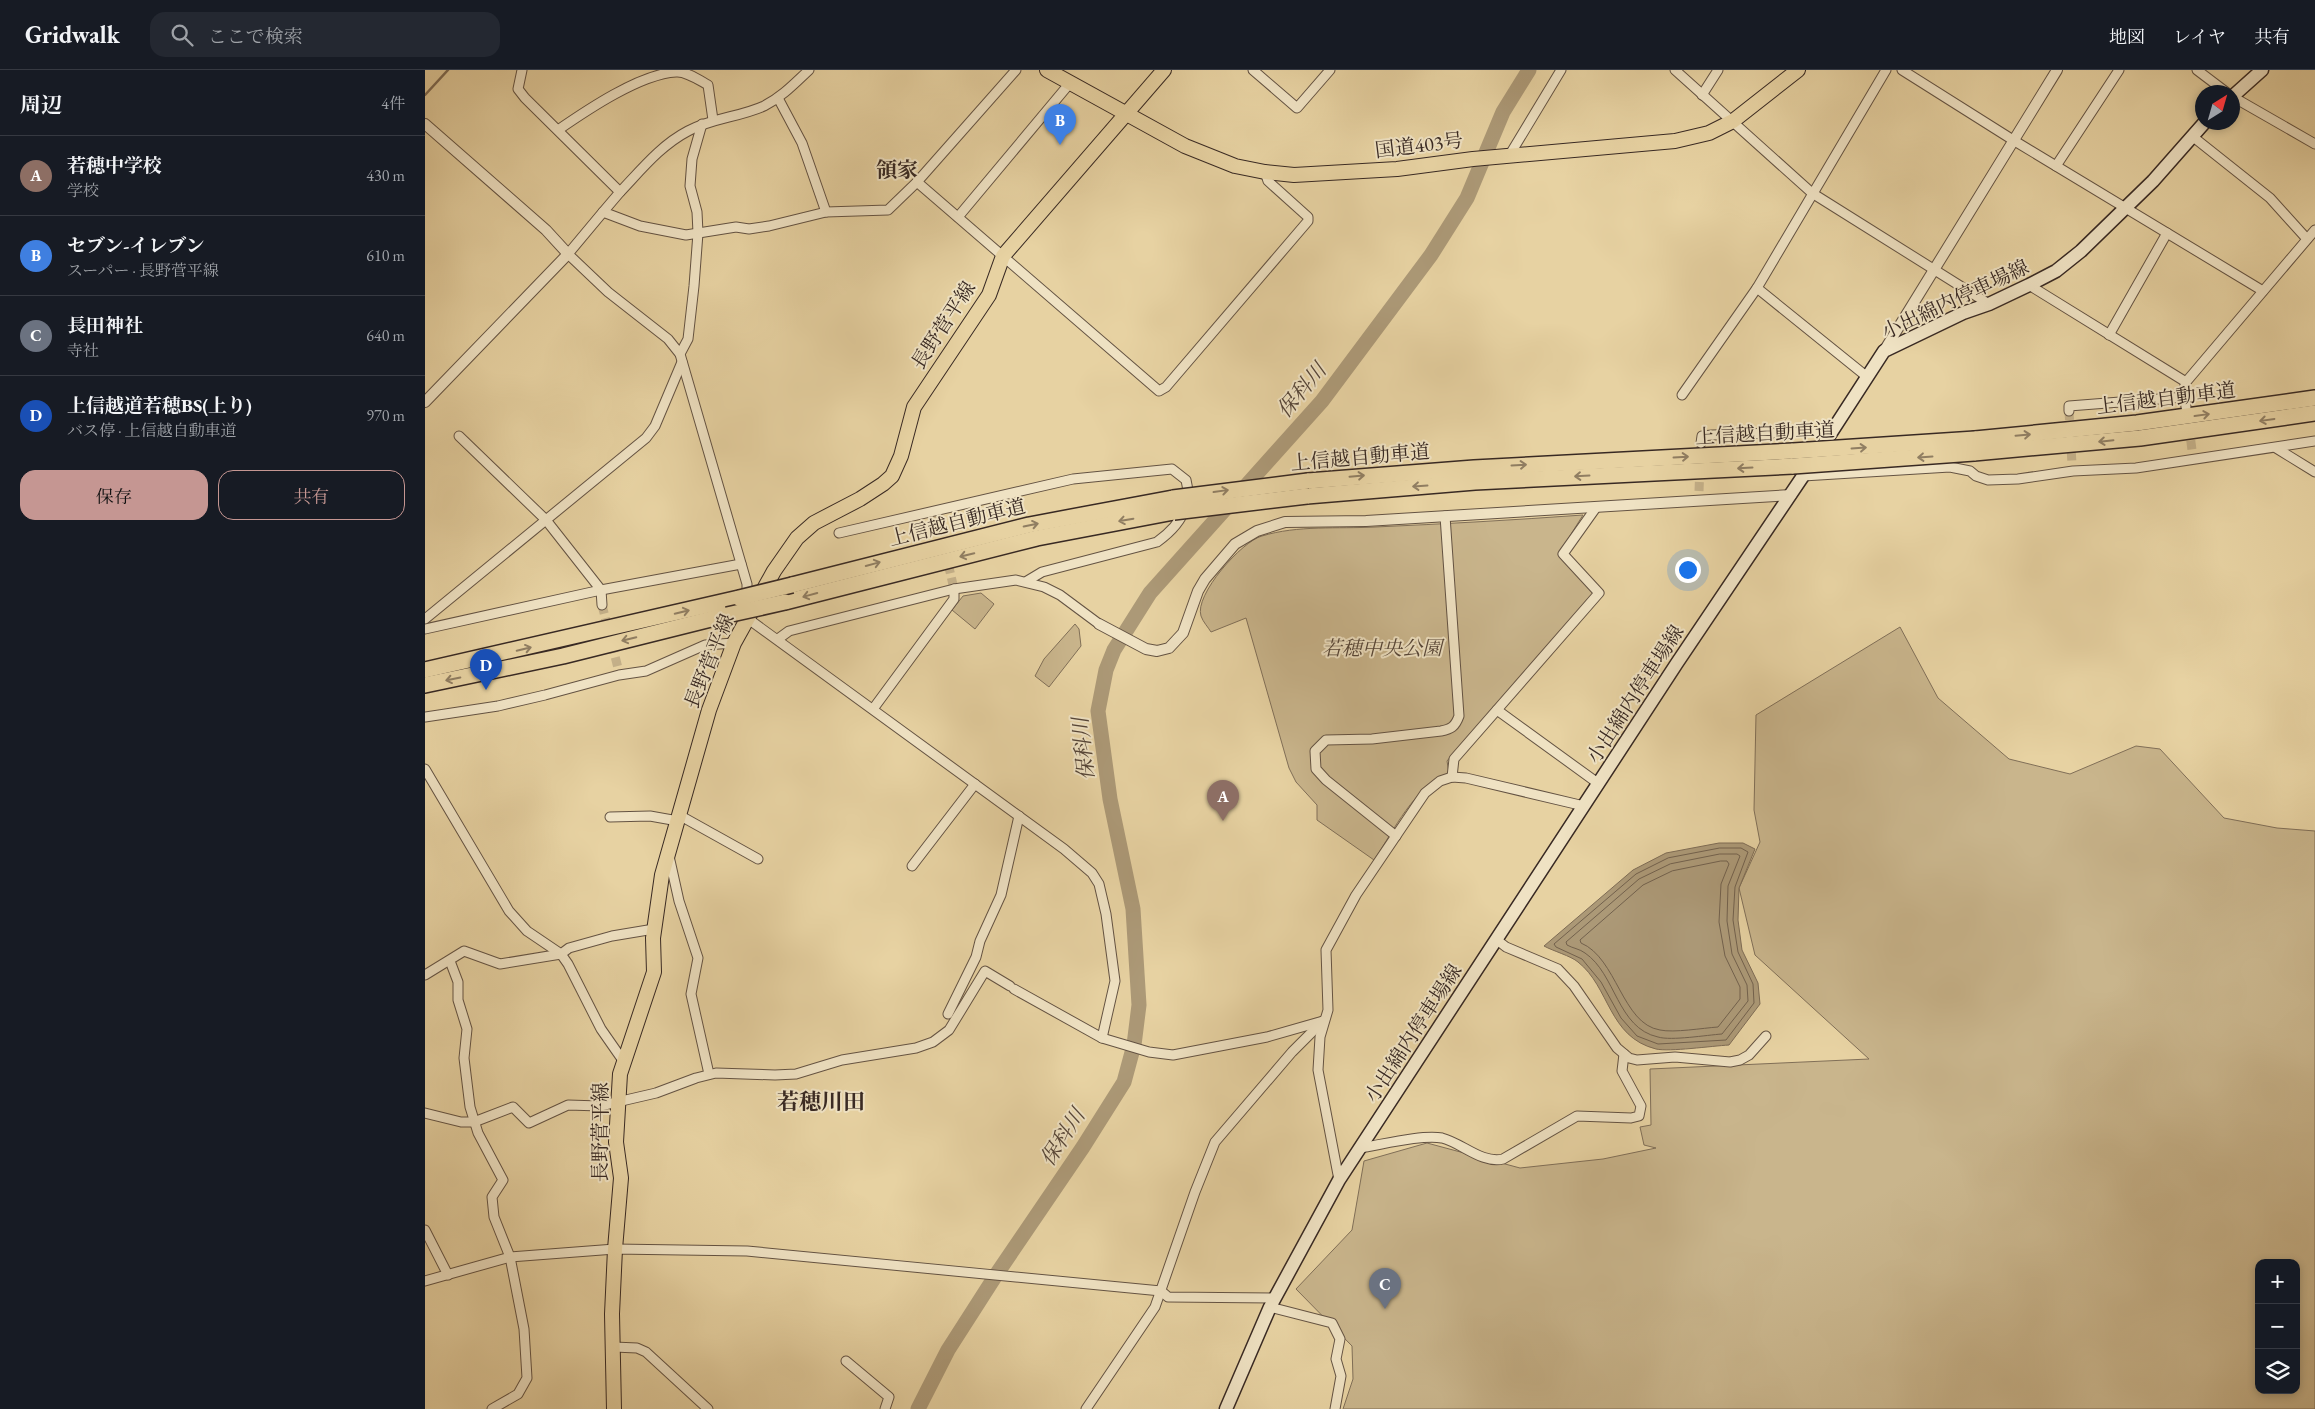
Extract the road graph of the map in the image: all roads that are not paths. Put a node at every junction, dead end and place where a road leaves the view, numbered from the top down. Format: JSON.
{"nodes":[{"id":1,"x":522,"y":70,"type":"edge"},
{"id":2,"x":809,"y":70,"type":"edge"},
{"id":3,"x":1016,"y":70,"type":"edge"},
{"id":4,"x":1047,"y":70,"type":"edge"},
{"id":5,"x":1163,"y":70,"type":"edge"},
{"id":6,"x":1253,"y":70,"type":"edge"},
{"id":7,"x":1330,"y":70,"type":"edge"},
{"id":8,"x":1561,"y":70,"type":"edge"},
{"id":9,"x":1675,"y":70,"type":"edge"},
{"id":10,"x":1718,"y":70,"type":"edge"},
{"id":11,"x":1798,"y":70,"type":"edge"},
{"id":12,"x":1886,"y":70,"type":"edge"},
{"id":13,"x":1902,"y":70,"type":"edge"},
{"id":14,"x":2057,"y":70,"type":"edge"},
{"id":15,"x":2119,"y":70,"type":"edge"},
{"id":16,"x":2197,"y":70,"type":"edge"},
{"id":17,"x":2262,"y":70,"type":"edge"},
{"id":18,"x":1069,"y":83,"type":"junction"},
{"id":19,"x":2217,"y":85,"type":"edge"},
{"id":20,"x":2240,"y":90,"type":"edge"},
{"id":21,"x":1703,"y":95,"type":"junction"},
{"id":22,"x":778,"y":98,"type":"junction"},
{"id":23,"x":2240,"y":101,"type":"edge"},
{"id":24,"x":1126,"y":114,"type":"junction"},
{"id":25,"x":713,"y":120,"type":"junction"},
{"id":26,"x":1733,"y":121,"type":"junction"},
{"id":27,"x":425,"y":124,"type":"edge"},
{"id":28,"x":702,"y":124,"type":"junction"},
{"id":29,"x":558,"y":130,"type":"junction"},
{"id":30,"x":2198,"y":130,"type":"edge"},
{"id":31,"x":2192,"y":136,"type":"junction"},
{"id":32,"x":2013,"y":140,"type":"junction"},
{"id":33,"x":2315,"y":144,"type":"edge"},
{"id":34,"x":1508,"y":156,"type":"junction"},
{"id":35,"x":2056,"y":166,"type":"junction"},
{"id":36,"x":1265,"y":172,"type":"junction"},
{"id":37,"x":917,"y":182,"type":"junction"},
{"id":38,"x":620,"y":192,"type":"junction"},
{"id":39,"x":1812,"y":193,"type":"junction"},
{"id":40,"x":2125,"y":207,"type":"junction"},
{"id":41,"x":603,"y":212,"type":"junction"},
{"id":42,"x":826,"y":212,"type":"junction"},
{"id":43,"x":958,"y":217,"type":"junction"},
{"id":44,"x":2315,"y":230,"type":"edge"},
{"id":45,"x":698,"y":233,"type":"junction"},
{"id":46,"x":2167,"y":233,"type":"junction"},
{"id":47,"x":2307,"y":239,"type":"junction"},
{"id":48,"x":568,"y":254,"type":"junction"},
{"id":49,"x":1003,"y":256,"type":"junction"},
{"id":50,"x":1935,"y":270,"type":"junction"},
{"id":51,"x":2029,"y":285,"type":"junction"},
{"id":52,"x":1757,"y":288,"type":"junction"},
{"id":53,"x":2263,"y":291,"type":"junction"},
{"id":54,"x":1989,"y":304,"type":"junction"},
{"id":55,"x":2109,"y":335,"type":"junction"},
{"id":56,"x":1884,"y":351,"type":"junction"},
{"id":57,"x":681,"y":358,"type":"junction"},
{"id":58,"x":1866,"y":376,"type":"junction"},
{"id":59,"x":2186,"y":382,"type":"junction"},
{"id":60,"x":1682,"y":395,"type":"dead end"},
{"id":61,"x":2315,"y":398,"type":"edge"},
{"id":62,"x":425,"y":402,"type":"edge"},
{"id":63,"x":2069,"y":411,"type":"dead end"},
{"id":64,"x":2315,"y":413,"type":"edge"},
{"id":65,"x":1832,"y":431,"type":"junction"},
{"id":66,"x":459,"y":436,"type":"dead end"},
{"id":67,"x":2315,"y":441,"type":"edge"},
{"id":68,"x":1701,"y":443,"type":"dead end"},
{"id":69,"x":1974,"y":446,"type":"junction"},
{"id":70,"x":2276,"y":448,"type":"junction"},
{"id":71,"x":1796,"y":464,"type":"junction"},
{"id":72,"x":2315,"y":472,"type":"edge"},
{"id":73,"x":1791,"y":495,"type":"junction"},
{"id":74,"x":1174,"y":505,"type":"junction"},
{"id":75,"x":1595,"y":508,"type":"junction"},
{"id":76,"x":1445,"y":516,"type":"junction"},
{"id":77,"x":546,"y":520,"type":"junction"},
{"id":78,"x":839,"y":533,"type":"dead end"},
{"id":79,"x":741,"y":564,"type":"junction"},
{"id":80,"x":1027,"y":581,"type":"junction"},
{"id":81,"x":954,"y":589,"type":"junction"},
{"id":82,"x":601,"y":590,"type":"junction"},
{"id":83,"x":602,"y":605,"type":"tunnel mouth"},
{"id":84,"x":747,"y":618,"type":"junction"},
{"id":85,"x":425,"y":619,"type":"edge"},
{"id":86,"x":1099,"y":624,"type":"joint"},
{"id":87,"x":425,"y":629,"type":"edge"},
{"id":88,"x":778,"y":639,"type":"junction"},
{"id":89,"x":734,"y":643,"type":"junction"},
{"id":90,"x":425,"y":670,"type":"edge"},
{"id":91,"x":425,"y":684,"type":"edge"},
{"id":92,"x":873,"y":709,"type":"junction"},
{"id":93,"x":1497,"y":710,"type":"junction"},
{"id":94,"x":425,"y":717,"type":"edge"},
{"id":95,"x":425,"y":769,"type":"edge"},
{"id":96,"x":1452,"y":778,"type":"junction"},
{"id":97,"x":975,"y":784,"type":"junction"},
{"id":98,"x":1599,"y":784,"type":"junction"},
{"id":99,"x":1584,"y":806,"type":"junction"},
{"id":100,"x":1019,"y":816,"type":"junction"},
{"id":101,"x":611,"y":817,"type":"dead end"},
{"id":102,"x":678,"y":818,"type":"junction"},
{"id":103,"x":1397,"y":836,"type":"junction"},
{"id":104,"x":668,"y":853,"type":"junction"},
{"id":105,"x":758,"y":859,"type":"dead end"},
{"id":106,"x":912,"y":866,"type":"dead end"},
{"id":107,"x":654,"y":929,"type":"junction"},
{"id":108,"x":1497,"y":940,"type":"junction"},
{"id":109,"x":561,"y":954,"type":"junction"},
{"id":110,"x":450,"y":961,"type":"junction"},
{"id":111,"x":426,"y":972,"type":"edge"},
{"id":112,"x":948,"y":1014,"type":"dead end"},
{"id":113,"x":1323,"y":1021,"type":"junction"},
{"id":114,"x":1766,"y":1036,"type":"dead end"},
{"id":115,"x":1101,"y":1038,"type":"junction"},
{"id":116,"x":1625,"y":1054,"type":"junction"},
{"id":117,"x":624,"y":1062,"type":"junction"},
{"id":118,"x":709,"y":1074,"type":"junction"},
{"id":119,"x":618,"y":1101,"type":"junction"},
{"id":120,"x":425,"y":1113,"type":"edge"},
{"id":121,"x":474,"y":1122,"type":"junction"},
{"id":122,"x":1360,"y":1148,"type":"junction"},
{"id":123,"x":1339,"y":1180,"type":"junction"},
{"id":124,"x":425,"y":1230,"type":"edge"},
{"id":125,"x":615,"y":1248,"type":"junction"},
{"id":126,"x":510,"y":1257,"type":"junction"},
{"id":127,"x":448,"y":1274,"type":"junction"},
{"id":128,"x":425,"y":1281,"type":"edge"},
{"id":129,"x":1161,"y":1291,"type":"junction"},
{"id":130,"x":1273,"y":1303,"type":"junction"},
{"id":131,"x":614,"y":1347,"type":"junction"},
{"id":132,"x":846,"y":1361,"type":"dead end"},
{"id":133,"x":492,"y":1409,"type":"edge"},
{"id":134,"x":614,"y":1409,"type":"edge"},
{"id":135,"x":708,"y":1409,"type":"edge"},
{"id":136,"x":885,"y":1409,"type":"edge"},
{"id":137,"x":1086,"y":1409,"type":"edge"},
{"id":138,"x":1226,"y":1409,"type":"edge"},
{"id":139,"x":1335,"y":1409,"type":"edge"}],
"edges":[{"from":1,"to":29,"type":"street"},
{"from":2,"to":22,"type":"street"},
{"from":3,"to":37,"type":"street"},
{"from":4,"to":18,"type":"main road","name":"国道403号"},
{"from":5,"to":24,"type":"main road","name":"長野菅平線"},
{"from":6,"to":7,"type":"street"},
{"from":8,"to":34,"type":"street"},
{"from":9,"to":21,"type":"street"},
{"from":10,"to":21,"type":"street"},
{"from":11,"to":26,"type":"main road","name":"国道403号"},
{"from":12,"to":39,"type":"street"},
{"from":13,"to":32,"type":"street"},
{"from":14,"to":32,"type":"street"},
{"from":15,"to":35,"type":"street"},
{"from":16,"to":19,"type":"street"},
{"from":17,"to":20,"type":"main road"},
{"from":18,"to":24,"type":"main road","name":"国道403号"},
{"from":18,"to":43,"type":"street"},
{"from":21,"to":26,"type":"street"},
{"from":22,"to":25,"type":"street"},
{"from":22,"to":42,"type":"street"},
{"from":23,"to":33,"type":"street"},
{"from":24,"to":36,"type":"main road","name":"国道403号"},
{"from":24,"to":49,"type":"main road","name":"長野菅平線"},
{"from":25,"to":28,"type":"street"},
{"from":25,"to":29,"type":"street"},
{"from":26,"to":34,"type":"main road","name":"国道403号"},
{"from":26,"to":39,"type":"street"},
{"from":27,"to":48,"type":"street"},
{"from":28,"to":38,"type":"street"},
{"from":28,"to":45,"type":"street"},
{"from":29,"to":38,"type":"street"},
{"from":30,"to":31,"type":"main road","name":"小出綿内停車場線"},
{"from":31,"to":40,"type":"main road","name":"小出綿内停車場線"},
{"from":31,"to":47,"type":"street"},
{"from":32,"to":35,"type":"street"},
{"from":32,"to":50,"type":"street"},
{"from":34,"to":36,"type":"main road","name":"国道403号"},
{"from":35,"to":40,"type":"street"},
{"from":36,"to":49,"type":"street"},
{"from":37,"to":42,"type":"street"},
{"from":37,"to":43,"type":"street"},
{"from":38,"to":41,"type":"street"},
{"from":39,"to":50,"type":"street"},
{"from":39,"to":52,"type":"street"},
{"from":40,"to":46,"type":"street"},
{"from":40,"to":51,"type":"main road","name":"小出綿内停車場線"},
{"from":41,"to":45,"type":"street"},
{"from":41,"to":48,"type":"street"},
{"from":42,"to":45,"type":"street"},
{"from":43,"to":49,"type":"street"},
{"from":44,"to":47,"type":"street"},
{"from":45,"to":57,"type":"street"},
{"from":46,"to":53,"type":"street"},
{"from":46,"to":55,"type":"street"},
{"from":47,"to":53,"type":"street"},
{"from":48,"to":57,"type":"street"},
{"from":48,"to":62,"type":"street"},
{"from":49,"to":84,"type":"main road","name":"長野菅平線"},
{"from":50,"to":54,"type":"street"},
{"from":50,"to":56,"type":"street"},
{"from":51,"to":54,"type":"main road","name":"小出綿内停車場線"},
{"from":51,"to":55,"type":"street"},
{"from":52,"to":58,"type":"street"},
{"from":52,"to":60,"type":"street"},
{"from":53,"to":59,"type":"street"},
{"from":54,"to":56,"type":"main road","name":"小出綿内停車場線"},
{"from":55,"to":59,"type":"street"},
{"from":56,"to":58,"type":"main road","name":"小出綿内停車場線"},
{"from":57,"to":77,"type":"street"},
{"from":57,"to":79,"type":"street"},
{"from":58,"to":65,"type":"main road","name":"小出綿内停車場線"},
{"from":59,"to":63,"type":"street"},
{"from":69,"to":61,"type":"highway","name":"上信越自動車道","one_way":true},
{"from":64,"to":69,"type":"highway","name":"上信越自動車道","one_way":true},
{"from":65,"to":68,"type":"street"},
{"from":65,"to":71,"type":"main road","name":"小出綿内停車場線"},
{"from":66,"to":77,"type":"street"},
{"from":67,"to":70,"type":"street"},
{"from":69,"to":71,"type":"highway","name":"上信越自動車道","bridge":true},
{"from":70,"to":71,"type":"street"},
{"from":70,"to":72,"type":"street"},
{"from":71,"to":73,"type":"main road","name":"小出綿内停車場線"},
{"from":71,"to":74,"type":"highway","name":"上信越自動車道","bridge":true},
{"from":73,"to":75,"type":"street"},
{"from":73,"to":98,"type":"main road","name":"小出綿内停車場線"},
{"from":90,"to":74,"type":"highway","name":"上信越自動車道","one_way":true,"bridge":true},
{"from":74,"to":91,"type":"highway","name":"上信越自動車道","one_way":true,"bridge":true},
{"from":75,"to":76,"type":"street"},
{"from":75,"to":93,"type":"street"},
{"from":76,"to":86,"type":"street"},
{"from":76,"to":103,"type":"street"},
{"from":77,"to":82,"type":"street"},
{"from":77,"to":85,"type":"street"},
{"from":78,"to":80,"type":"street"},
{"from":79,"to":82,"type":"street"},
{"from":79,"to":84,"type":"street"},
{"from":80,"to":81,"type":"street"},
{"from":80,"to":86,"type":"street"},
{"from":81,"to":88,"type":"street"},
{"from":81,"to":92,"type":"street"},
{"from":82,"to":83,"type":"street"},
{"from":82,"to":87,"type":"street"},
{"from":84,"to":88,"type":"street"},
{"from":84,"to":89,"type":"main road","name":"長野菅平線"},
{"from":88,"to":92,"type":"street"},
{"from":89,"to":94,"type":"street"},
{"from":89,"to":102,"type":"main road","name":"長野菅平線"},
{"from":92,"to":97,"type":"street"},
{"from":93,"to":96,"type":"street"},
{"from":93,"to":98,"type":"street"},
{"from":95,"to":109,"type":"street"},
{"from":96,"to":99,"type":"street"},
{"from":96,"to":103,"type":"street"},
{"from":97,"to":100,"type":"street"},
{"from":97,"to":106,"type":"street"},
{"from":98,"to":99,"type":"main road","name":"小出綿内停車場線"},
{"from":99,"to":108,"type":"main road","name":"小出綿内停車場線"},
{"from":100,"to":112,"type":"street"},
{"from":100,"to":115,"type":"street"},
{"from":101,"to":102,"type":"street"},
{"from":102,"to":104,"type":"main road","name":"長野菅平線"},
{"from":102,"to":105,"type":"street"},
{"from":103,"to":113,"type":"street"},
{"from":104,"to":107,"type":"main road","name":"長野菅平線"},
{"from":104,"to":118,"type":"street"},
{"from":107,"to":109,"type":"street"},
{"from":107,"to":117,"type":"main road","name":"長野菅平線"},
{"from":108,"to":116,"type":"street"},
{"from":108,"to":122,"type":"main road","name":"小出綿内停車場線"},
{"from":109,"to":110,"type":"street"},
{"from":109,"to":117,"type":"street"},
{"from":110,"to":111,"type":"street"},
{"from":110,"to":121,"type":"street"},
{"from":113,"to":115,"type":"street"},
{"from":113,"to":123,"type":"street"},
{"from":113,"to":129,"type":"street"},
{"from":114,"to":116,"type":"street"},
{"from":115,"to":118,"type":"street"},
{"from":116,"to":122,"type":"street"},
{"from":117,"to":119,"type":"main road","name":"長野菅平線"},
{"from":118,"to":119,"type":"street"},
{"from":119,"to":121,"type":"street"},
{"from":119,"to":125,"type":"main road","name":"長野菅平線"},
{"from":120,"to":121,"type":"street"},
{"from":121,"to":126,"type":"street"},
{"from":122,"to":123,"type":"main road","name":"小出綿内停車場線"},
{"from":123,"to":130,"type":"main road","name":"小出綿内停車場線"},
{"from":124,"to":127,"type":"street"},
{"from":125,"to":126,"type":"street"},
{"from":125,"to":129,"type":"street"},
{"from":125,"to":131,"type":"main road","name":"長野菅平線"},
{"from":126,"to":127,"type":"street"},
{"from":126,"to":133,"type":"street"},
{"from":127,"to":128,"type":"street"},
{"from":129,"to":130,"type":"street"},
{"from":129,"to":137,"type":"street"},
{"from":130,"to":138,"type":"main road","name":"小出綿内停車場線"},
{"from":130,"to":139,"type":"street"},
{"from":131,"to":134,"type":"main road","name":"長野菅平線"},
{"from":131,"to":135,"type":"street"},
{"from":132,"to":136,"type":"street"}]}
